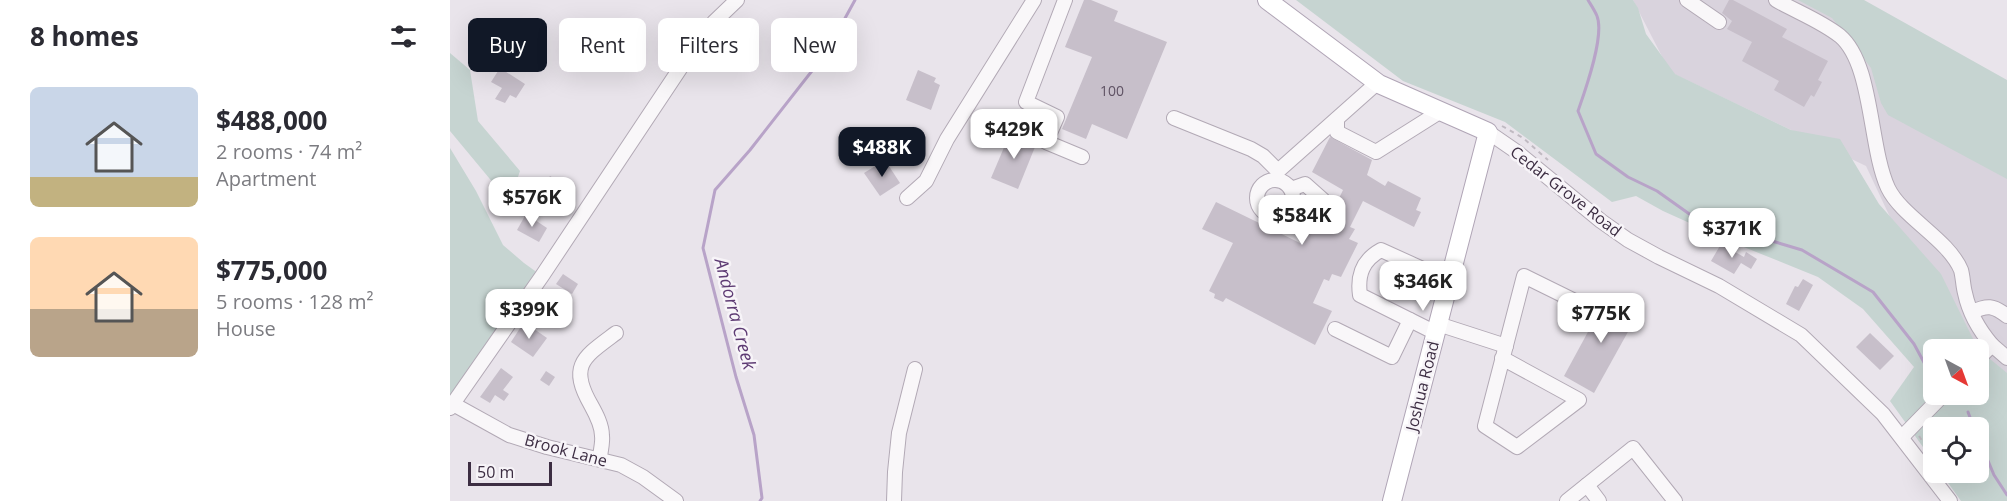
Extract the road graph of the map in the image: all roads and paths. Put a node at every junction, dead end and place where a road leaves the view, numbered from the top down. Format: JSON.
{"nodes":[{"id":1,"x":737,"y":0,"type":"edge"},
{"id":2,"x":1034,"y":0,"type":"edge"},
{"id":3,"x":1065,"y":0,"type":"edge"},
{"id":4,"x":1267,"y":0,"type":"edge"},
{"id":5,"x":1687,"y":0,"type":"edge"},
{"id":6,"x":1776,"y":0,"type":"edge"},
{"id":7,"x":1719,"y":22,"type":"dead end"},
{"id":8,"x":1377,"y":83,"type":"junction"},
{"id":9,"x":1441,"y":111,"type":"junction"},
{"id":10,"x":1173,"y":118,"type":"dead end"},
{"id":11,"x":1337,"y":119,"type":"junction"},
{"id":12,"x":1494,"y":129,"type":"junction"},
{"id":13,"x":1082,"y":157,"type":"dead end"},
{"id":14,"x":1552,"y":164,"type":"dead end"},
{"id":15,"x":1277,"y":176,"type":"junction"},
{"id":16,"x":1291,"y":189,"type":"junction"},
{"id":17,"x":907,"y":198,"type":"dead end"},
{"id":18,"x":1323,"y":200,"type":"dead end"},
{"id":19,"x":1449,"y":281,"type":"junction"},
{"id":20,"x":1591,"y":309,"type":"dead end"},
{"id":21,"x":1972,"y":312,"type":"junction"},
{"id":22,"x":2007,"y":316,"type":"edge"},
{"id":23,"x":1410,"y":320,"type":"junction"},
{"id":24,"x":1437,"y":328,"type":"junction"},
{"id":25,"x":1335,"y":329,"type":"dead end"},
{"id":26,"x":616,"y":333,"type":"dead end"},
{"id":27,"x":1992,"y":345,"type":"junction"},
{"id":28,"x":1989,"y":348,"type":"edge"},
{"id":29,"x":1504,"y":352,"type":"junction"},
{"id":30,"x":2007,"y":358,"type":"edge"},
{"id":31,"x":915,"y":369,"type":"dead end"},
{"id":32,"x":1933,"y":405,"type":"edge"},
{"id":33,"x":451,"y":406,"type":"edge"},
{"id":34,"x":1917,"y":434,"type":"dead end"},
{"id":35,"x":1902,"y":437,"type":"junction"},
{"id":36,"x":1923,"y":443,"type":"edge"},
{"id":37,"x":600,"y":459,"type":"junction"},
{"id":38,"x":1587,"y":485,"type":"junction"},
{"id":39,"x":676,"y":501,"type":"edge"},
{"id":40,"x":894,"y":501,"type":"edge"},
{"id":41,"x":1392,"y":501,"type":"edge"},
{"id":42,"x":1567,"y":501,"type":"edge"},
{"id":43,"x":1599,"y":501,"type":"edge"},
{"id":44,"x":1675,"y":501,"type":"edge"},
{"id":45,"x":1950,"y":501,"type":"edge"}],
"edges":[{"from":1,"to":33,"type":"street"},
{"from":2,"to":17,"type":"street"},
{"from":3,"to":13,"type":"street"},
{"from":4,"to":8,"type":"main road","name":"Cedar Grove Road"},
{"from":5,"to":7,"type":"street"},
{"from":6,"to":21,"type":"street"},
{"from":8,"to":9,"type":"main road","name":"Cedar Grove Road"},
{"from":8,"to":11,"type":"street"},
{"from":9,"to":11,"type":"street"},
{"from":9,"to":12,"type":"main road","name":"Cedar Grove Road"},
{"from":10,"to":15,"type":"street"},
{"from":11,"to":15,"type":"street"},
{"from":12,"to":14,"type":"path"},
{"from":12,"to":19,"type":"main road","name":"Joshua Road"},
{"from":12,"to":35,"type":"street","name":"Cedar Grove Road"},
{"from":15,"to":16,"type":"street"},
{"from":15,"to":16,"type":"street"},
{"from":16,"to":18,"type":"street"},
{"from":19,"to":23,"type":"street"},
{"from":19,"to":24,"type":"main road","name":"Joshua Road"},
{"from":20,"to":29,"type":"street"},
{"from":21,"to":22,"type":"street"},
{"from":21,"to":27,"type":"street"},
{"from":23,"to":24,"type":"street"},
{"from":23,"to":25,"type":"street"},
{"from":24,"to":29,"type":"street"},
{"from":24,"to":41,"type":"main road","name":"Joshua Road"},
{"from":26,"to":37,"type":"street"},
{"from":27,"to":28,"type":"street"},
{"from":27,"to":30,"type":"street"},
{"from":29,"to":29,"type":"street"},
{"from":31,"to":40,"type":"street"},
{"from":32,"to":35,"type":"street"},
{"from":33,"to":37,"type":"street","name":"Brook Lane"},
{"from":34,"to":36,"type":"path"},
{"from":35,"to":45,"type":"street","name":"Cedar Grove Road"},
{"from":37,"to":39,"type":"street","name":"Brook Lane"},
{"from":38,"to":42,"type":"street"},
{"from":38,"to":43,"type":"street"},
{"from":38,"to":44,"type":"street"}]}
